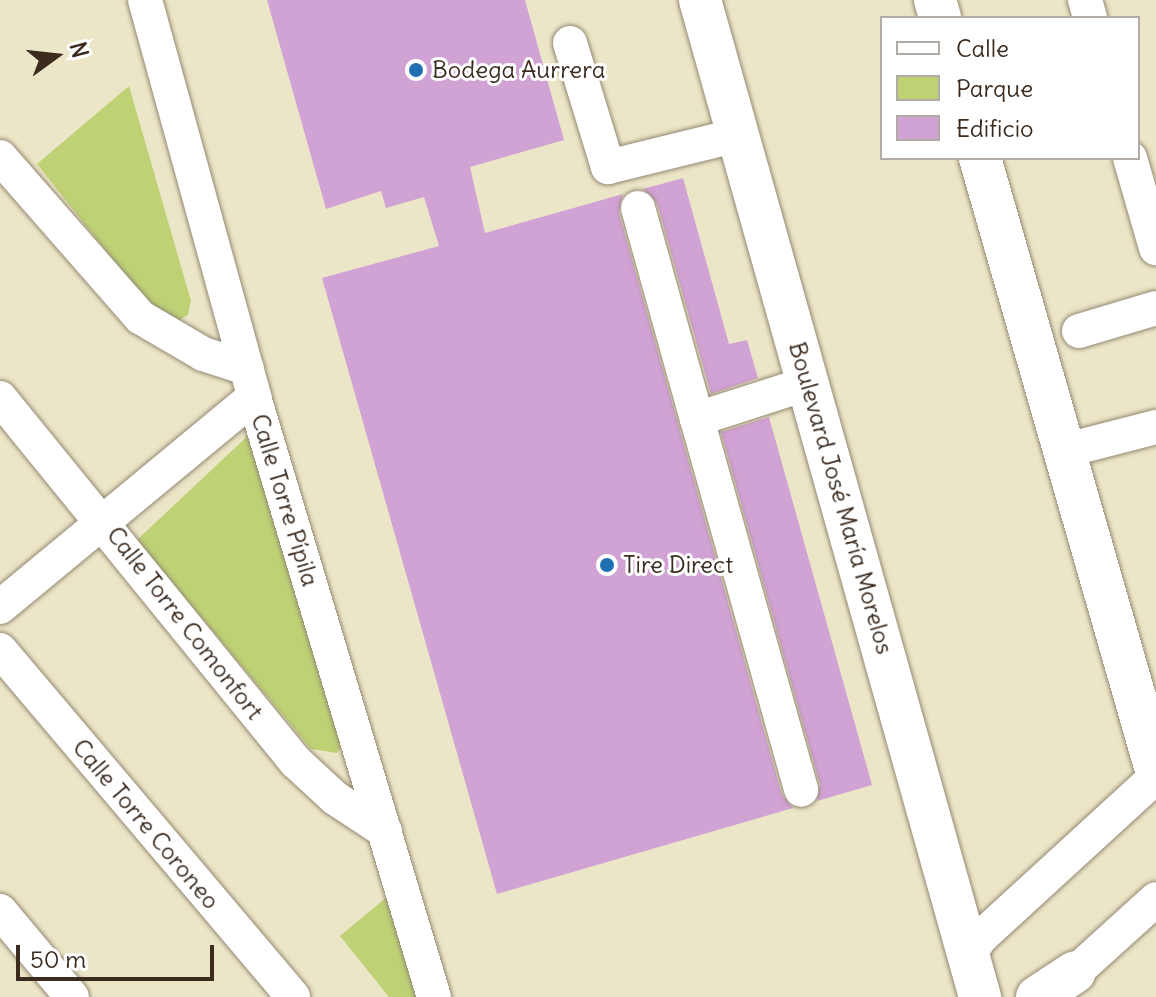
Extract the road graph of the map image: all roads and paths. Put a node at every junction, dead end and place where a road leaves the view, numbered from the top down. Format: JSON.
{"nodes":[{"id":1,"x":145,"y":0,"type":"edge"},
{"id":2,"x":700,"y":0,"type":"edge"},
{"id":3,"x":570,"y":43,"type":"dead end"},
{"id":4,"x":738,"y":135,"type":"junction"},
{"id":5,"x":0,"y":157,"type":"edge"},
{"id":6,"x":981,"y":160,"type":"edge"},
{"id":7,"x":1131,"y":160,"type":"edge"},
{"id":8,"x":638,"y":208,"type":"dead end"},
{"id":9,"x":1156,"y":248,"type":"edge"},
{"id":10,"x":1156,"y":308,"type":"edge"},
{"id":11,"x":1079,"y":331,"type":"dead end"},
{"id":12,"x":250,"y":383,"type":"junction"},
{"id":13,"x":809,"y":383,"type":"junction"},
{"id":14,"x":0,"y":398,"type":"edge"},
{"id":15,"x":697,"y":419,"type":"junction"},
{"id":16,"x":1156,"y":427,"type":"edge"},
{"id":17,"x":1063,"y":451,"type":"junction"},
{"id":18,"x":104,"y":519,"type":"junction"},
{"id":19,"x":0,"y":607,"type":"edge"},
{"id":20,"x":0,"y":650,"type":"edge"},
{"id":21,"x":1122,"y":651,"type":"junction"},
{"id":22,"x":1156,"y":728,"type":"edge"},
{"id":23,"x":1156,"y":770,"type":"edge"},
{"id":24,"x":1156,"y":777,"type":"edge"},
{"id":25,"x":801,"y":790,"type":"dead end"},
{"id":26,"x":385,"y":831,"type":"junction"},
{"id":27,"x":1156,"y":899,"type":"edge"},
{"id":28,"x":0,"y":911,"type":"edge"},
{"id":29,"x":974,"y":947,"type":"junction"},
{"id":30,"x":1062,"y":984,"type":"edge"},
{"id":31,"x":72,"y":997,"type":"edge"},
{"id":32,"x":293,"y":997,"type":"edge"},
{"id":33,"x":434,"y":997,"type":"edge"},
{"id":34,"x":980,"y":997,"type":"edge"},
{"id":35,"x":997,"y":997,"type":"edge"},
{"id":36,"x":1037,"y":997,"type":"edge"}],
"edges":[{"from":1,"to":12,"type":"street","name":"Calle Torre Pípila"},
{"from":2,"to":4,"type":"main road","name":"Boulevard José María Morelos"},
{"from":3,"to":4,"type":"street"},
{"from":4,"to":13,"type":"main road","name":"Boulevard José María Morelos"},
{"from":5,"to":12,"type":"street"},
{"from":6,"to":17,"type":"main road"},
{"from":7,"to":9,"type":"street"},
{"from":8,"to":15,"type":"street"},
{"from":10,"to":11,"type":"street"},
{"from":12,"to":18,"type":"street"},
{"from":12,"to":26,"type":"street","name":"Calle Torre Pípila"},
{"from":13,"to":15,"type":"street"},
{"from":13,"to":29,"type":"main road","name":"Boulevard José María Morelos"},
{"from":14,"to":18,"type":"street","name":"Calle Torre Comonfort"},
{"from":15,"to":25,"type":"street"},
{"from":16,"to":17,"type":"street"},
{"from":17,"to":21,"type":"main road"},
{"from":18,"to":19,"type":"street"},
{"from":18,"to":26,"type":"street","name":"Calle Torre Comonfort"},
{"from":20,"to":32,"type":"street","name":"Calle Torre Coroneo"},
{"from":21,"to":22,"type":"main road"},
{"from":21,"to":23,"type":"main road"},
{"from":24,"to":29,"type":"street"},
{"from":26,"to":33,"type":"street","name":"Calle Torre Pípila"},
{"from":27,"to":30,"type":"street"},
{"from":28,"to":31,"type":"street"},
{"from":29,"to":34,"type":"main road","name":"Boulevard José María Morelos"},
{"from":29,"to":35,"type":"main road"},
{"from":30,"to":36,"type":"main road"}]}
